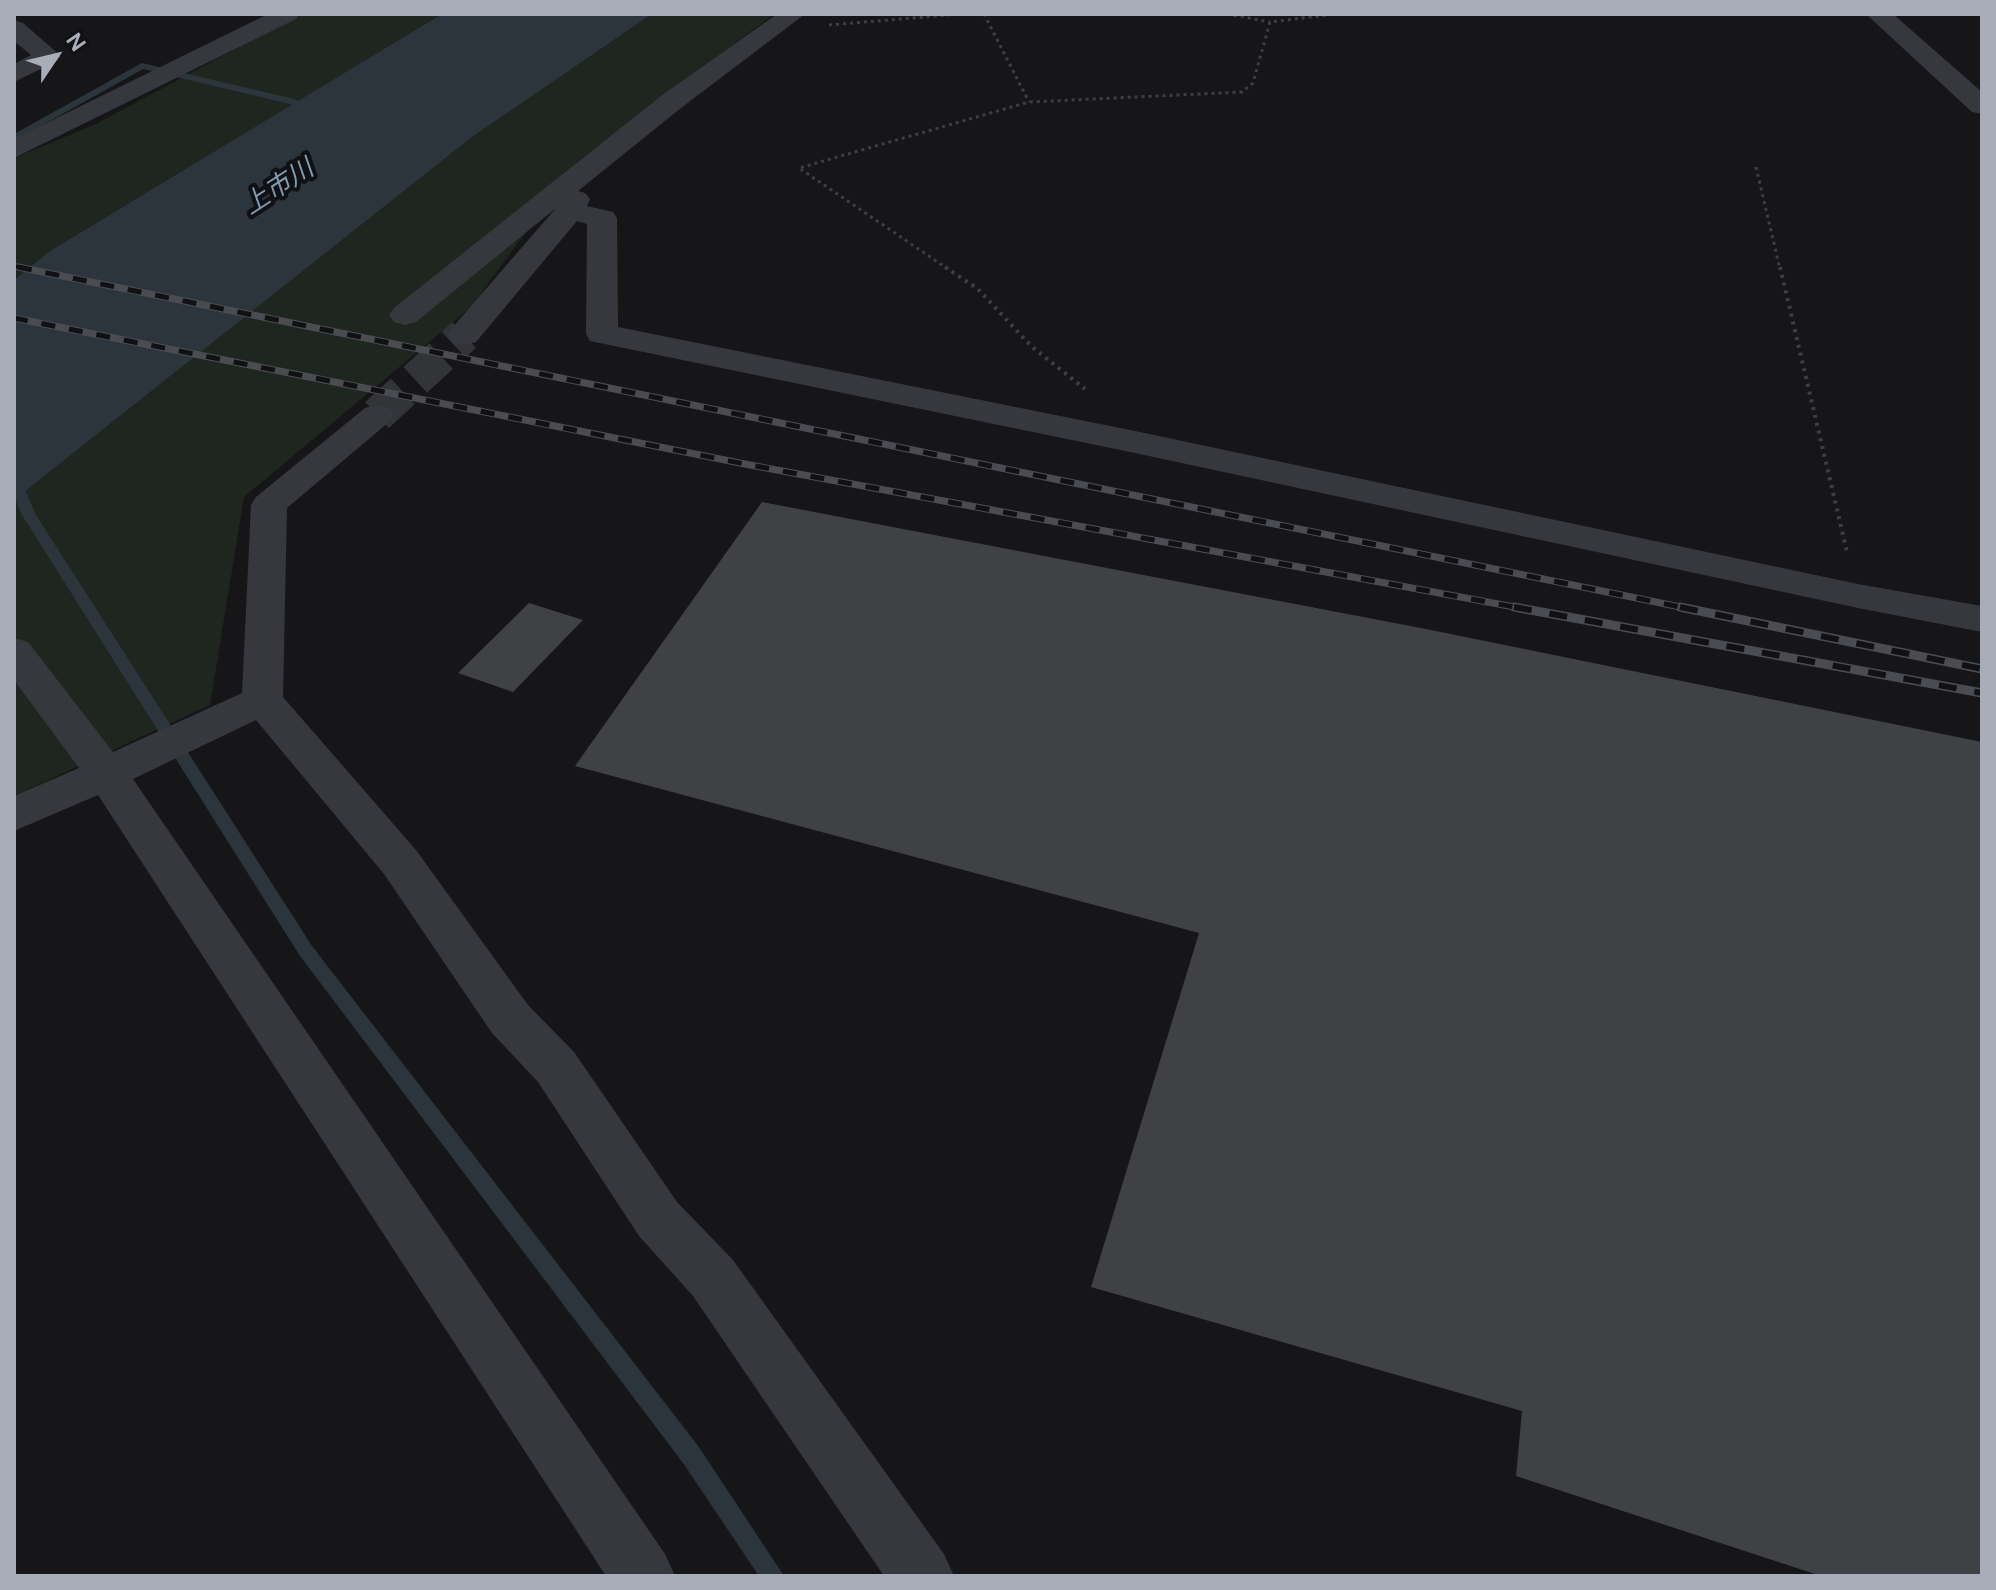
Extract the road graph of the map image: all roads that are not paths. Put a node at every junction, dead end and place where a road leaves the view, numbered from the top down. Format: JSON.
{"nodes":[{"id":1,"x":287,"y":14,"type":"edge"},
{"id":2,"x":1878,"y":14,"type":"edge"},
{"id":3,"x":786,"y":19,"type":"edge"},
{"id":4,"x":14,"y":28,"type":"edge"},
{"id":5,"x":14,"y":74,"type":"edge"},
{"id":6,"x":1982,"y":106,"type":"edge"},
{"id":7,"x":14,"y":150,"type":"edge"},
{"id":8,"x":589,"y":168,"type":"junction"},
{"id":9,"x":570,"y":211,"type":"junction"},
{"id":10,"x":405,"y":315,"type":"dead end"},
{"id":11,"x":464,"y":335,"type":"tunnel mouth"},
{"id":12,"x":377,"y":415,"type":"tunnel mouth"},
{"id":13,"x":1982,"y":619,"type":"edge"},
{"id":14,"x":14,"y":651,"type":"edge"},
{"id":15,"x":262,"y":700,"type":"junction"},
{"id":16,"x":106,"y":773,"type":"junction"},
{"id":17,"x":14,"y":815,"type":"edge"},
{"id":18,"x":643,"y":1576,"type":"edge"},
{"id":19,"x":922,"y":1576,"type":"edge"}],
"edges":[{"from":1,"to":7,"type":"street"},
{"from":2,"to":6,"type":"street"},
{"from":3,"to":8,"type":"street"},
{"from":4,"to":5,"type":"street"},
{"from":8,"to":9,"type":"street"},
{"from":8,"to":10,"type":"street"},
{"from":9,"to":11,"type":"street"},
{"from":9,"to":13,"type":"street"},
{"from":12,"to":15,"type":"street"},
{"from":14,"to":16,"type":"street"},
{"from":15,"to":16,"type":"street"},
{"from":15,"to":19,"type":"street"},
{"from":16,"to":17,"type":"street"},
{"from":16,"to":18,"type":"street"}]}
